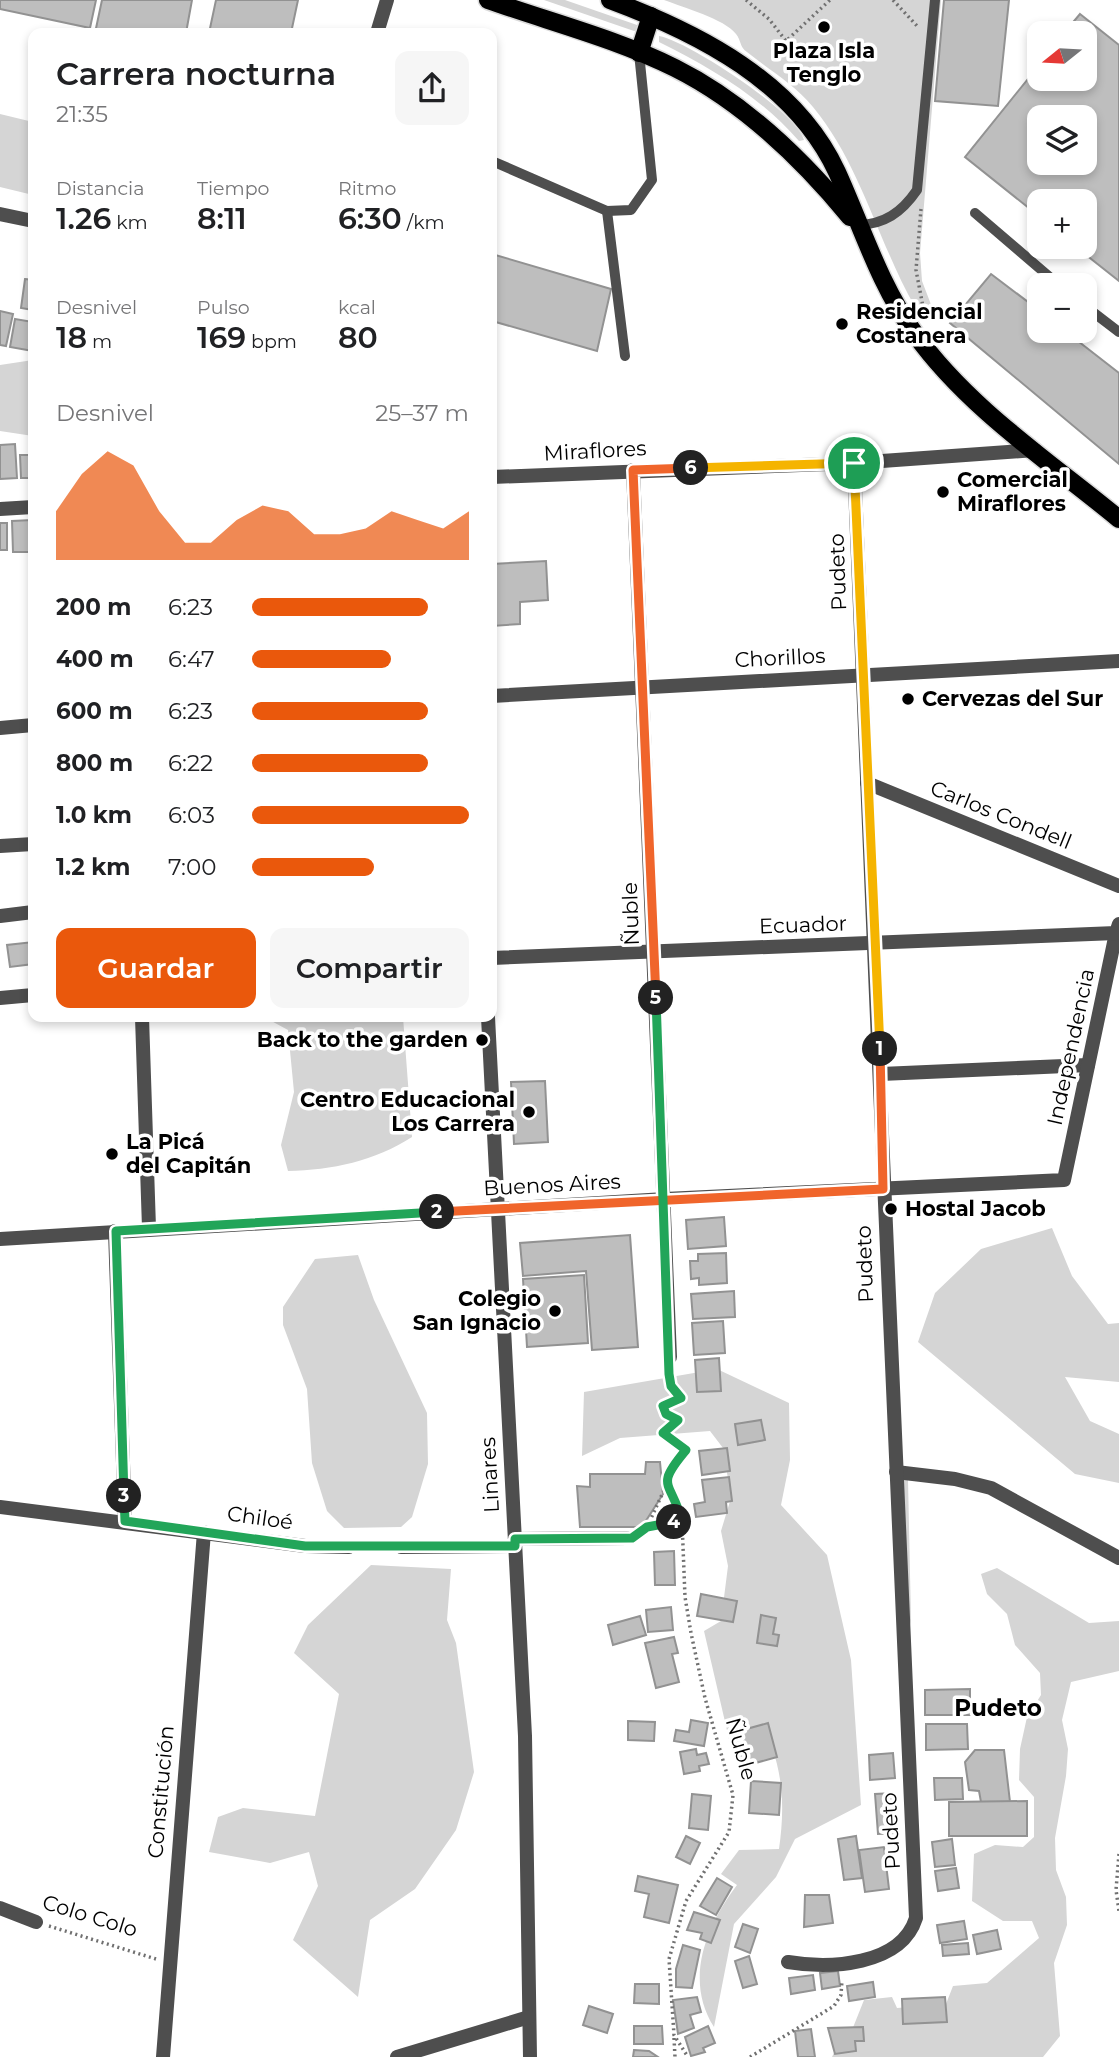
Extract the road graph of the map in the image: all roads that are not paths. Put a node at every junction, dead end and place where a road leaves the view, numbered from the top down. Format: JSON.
{"nodes":[{"id":1,"x":387,"y":0,"type":"edge"},
{"id":2,"x":488,"y":0,"type":"edge"},
{"id":3,"x":610,"y":0,"type":"edge"},
{"id":4,"x":935,"y":0,"type":"edge"},
{"id":5,"x":652,"y":16,"type":"junction"},
{"id":6,"x":379,"y":28,"type":"edge"},
{"id":7,"x":639,"y":53,"type":"junction"},
{"id":8,"x":497,"y":163,"type":"edge"},
{"id":9,"x":607,"y":211,"type":"junction"},
{"id":10,"x":975,"y":213,"type":"dead end"},
{"id":11,"x":0,"y":214,"type":"edge"},
{"id":12,"x":28,"y":220,"type":"edge"},
{"id":13,"x":857,"y":225,"type":"junction"},
{"id":14,"x":1045,"y":273,"type":"edge"},
{"id":15,"x":1097,"y":315,"type":"edge"},
{"id":16,"x":1119,"y":332,"type":"edge"},
{"id":17,"x":625,"y":356,"type":"dead end"},
{"id":18,"x":1035,"y":450,"type":"junction"},
{"id":19,"x":854,"y":463,"type":"junction"},
{"id":20,"x":633,"y":470,"type":"junction"},
{"id":21,"x":497,"y":477,"type":"edge"},
{"id":22,"x":28,"y":508,"type":"edge"},
{"id":23,"x":0,"y":509,"type":"edge"},
{"id":24,"x":1119,"y":519,"type":"edge"},
{"id":25,"x":1117,"y":658,"type":"edge"},
{"id":26,"x":864,"y":675,"type":"junction"},
{"id":27,"x":643,"y":687,"type":"junction"},
{"id":28,"x":497,"y":696,"type":"edge"},
{"id":29,"x":28,"y":725,"type":"edge"},
{"id":30,"x":0,"y":728,"type":"edge"},
{"id":31,"x":867,"y":783,"type":"junction"},
{"id":32,"x":28,"y":844,"type":"edge"},
{"id":33,"x":0,"y":846,"type":"edge"},
{"id":34,"x":1119,"y":886,"type":"edge"},
{"id":35,"x":28,"y":913,"type":"edge"},
{"id":36,"x":0,"y":916,"type":"edge"},
{"id":37,"x":1118,"y":929,"type":"edge"},
{"id":38,"x":874,"y":943,"type":"junction"},
{"id":39,"x":654,"y":952,"type":"junction"},
{"id":40,"x":497,"y":958,"type":"edge"},
{"id":41,"x":28,"y":995,"type":"edge"},
{"id":42,"x":0,"y":998,"type":"edge"},
{"id":43,"x":142,"y":1022,"type":"edge"},
{"id":44,"x":488,"y":1022,"type":"edge"},
{"id":45,"x":1088,"y":1065,"type":"junction"},
{"id":46,"x":881,"y":1074,"type":"junction"},
{"id":47,"x":1064,"y":1180,"type":"joint"},
{"id":48,"x":883,"y":1189,"type":"junction"},
{"id":49,"x":665,"y":1199,"type":"junction"},
{"id":50,"x":498,"y":1209,"type":"junction"},
{"id":51,"x":149,"y":1228,"type":"junction"},
{"id":52,"x":116,"y":1231,"type":"junction"},
{"id":53,"x":0,"y":1239,"type":"edge"},
{"id":54,"x":670,"y":1357,"type":"road end"},
{"id":55,"x":896,"y":1472,"type":"junction"},
{"id":56,"x":0,"y":1507,"type":"edge"},
{"id":57,"x":125,"y":1521,"type":"junction"},
{"id":58,"x":204,"y":1532,"type":"junction"},
{"id":59,"x":627,"y":1538,"type":"road end"},
{"id":60,"x":515,"y":1543,"type":"junction"},
{"id":61,"x":349,"y":1547,"type":"road end"},
{"id":62,"x":401,"y":1547,"type":"road end"},
{"id":63,"x":1119,"y":1558,"type":"edge"},
{"id":64,"x":0,"y":1908,"type":"edge"},
{"id":65,"x":36,"y":1922,"type":"road end"},
{"id":66,"x":789,"y":1962,"type":"dead end"},
{"id":67,"x":529,"y":2017,"type":"junction"},
{"id":68,"x":163,"y":2057,"type":"edge"},
{"id":69,"x":397,"y":2057,"type":"edge"},
{"id":70,"x":530,"y":2057,"type":"edge"}],
"edges":[{"from":1,"to":6,"type":"street"},
{"from":2,"to":7,"type":"main road"},
{"from":3,"to":5,"type":"main road"},
{"from":4,"to":13,"type":"lane"},
{"from":5,"to":7,"type":"main road"},
{"from":5,"to":13,"type":"main road"},
{"from":7,"to":9,"type":"lane"},
{"from":7,"to":13,"type":"main road"},
{"from":8,"to":9,"type":"lane"},
{"from":9,"to":17,"type":"lane"},
{"from":10,"to":14,"type":"lane"},
{"from":11,"to":12,"type":"street"},
{"from":13,"to":18,"type":"main road"},
{"from":15,"to":16,"type":"lane"},
{"from":18,"to":19,"type":"street","name":"Miraflores"},
{"from":18,"to":24,"type":"main road"},
{"from":19,"to":20,"type":"street","name":"Miraflores"},
{"from":19,"to":26,"type":"street","name":"Pudeto"},
{"from":20,"to":21,"type":"street","name":"Miraflores"},
{"from":20,"to":27,"type":"street","name":"Ñuble"},
{"from":22,"to":23,"type":"street"},
{"from":25,"to":26,"type":"street","name":"Chorillos"},
{"from":26,"to":27,"type":"street","name":"Chorillos"},
{"from":26,"to":31,"type":"street","name":"Pudeto"},
{"from":27,"to":28,"type":"street","name":"Chorillos"},
{"from":27,"to":39,"type":"street","name":"Ñuble"},
{"from":29,"to":30,"type":"street"},
{"from":31,"to":34,"type":"street","name":"Carlos Condell"},
{"from":31,"to":38,"type":"street","name":"Pudeto"},
{"from":32,"to":33,"type":"street"},
{"from":35,"to":36,"type":"street"},
{"from":37,"to":38,"type":"street","name":"Ecuador"},
{"from":37,"to":45,"type":"street","name":"Independencia"},
{"from":38,"to":39,"type":"street","name":"Ecuador"},
{"from":38,"to":46,"type":"street","name":"Pudeto"},
{"from":39,"to":40,"type":"street","name":"Ecuador"},
{"from":39,"to":49,"type":"street","name":"Ñuble"},
{"from":41,"to":42,"type":"street"},
{"from":43,"to":51,"type":"street"},
{"from":44,"to":50,"type":"street","name":"Linares"},
{"from":45,"to":46,"type":"street"},
{"from":45,"to":47,"type":"street","name":"Independencia"},
{"from":46,"to":48,"type":"street","name":"Pudeto"},
{"from":47,"to":48,"type":"street","name":"Buenos Aires"},
{"from":48,"to":49,"type":"street","name":"Buenos Aires"},
{"from":48,"to":55,"type":"street","name":"Pudeto"},
{"from":49,"to":50,"type":"street","name":"Buenos Aires"},
{"from":49,"to":54,"type":"street","name":"Ñuble"},
{"from":50,"to":51,"type":"street","name":"Buenos Aires"},
{"from":50,"to":60,"type":"street","name":"Linares"},
{"from":51,"to":52,"type":"street","name":"Buenos Aires"},
{"from":52,"to":53,"type":"street","name":"Buenos Aires"},
{"from":52,"to":57,"type":"street"},
{"from":55,"to":63,"type":"street"},
{"from":55,"to":66,"type":"street","name":"Pudeto"},
{"from":56,"to":57,"type":"street","name":"Chiloé"},
{"from":57,"to":58,"type":"street","name":"Chiloé"},
{"from":58,"to":61,"type":"street","name":"Chiloé"},
{"from":58,"to":68,"type":"street","name":"Constitución"},
{"from":59,"to":60,"type":"street"},
{"from":60,"to":62,"type":"street"},
{"from":60,"to":67,"type":"street","name":"Linares"},
{"from":64,"to":65,"type":"street","name":"Colo Colo"},
{"from":67,"to":69,"type":"street"},
{"from":67,"to":70,"type":"street","name":"Linares"}]}
